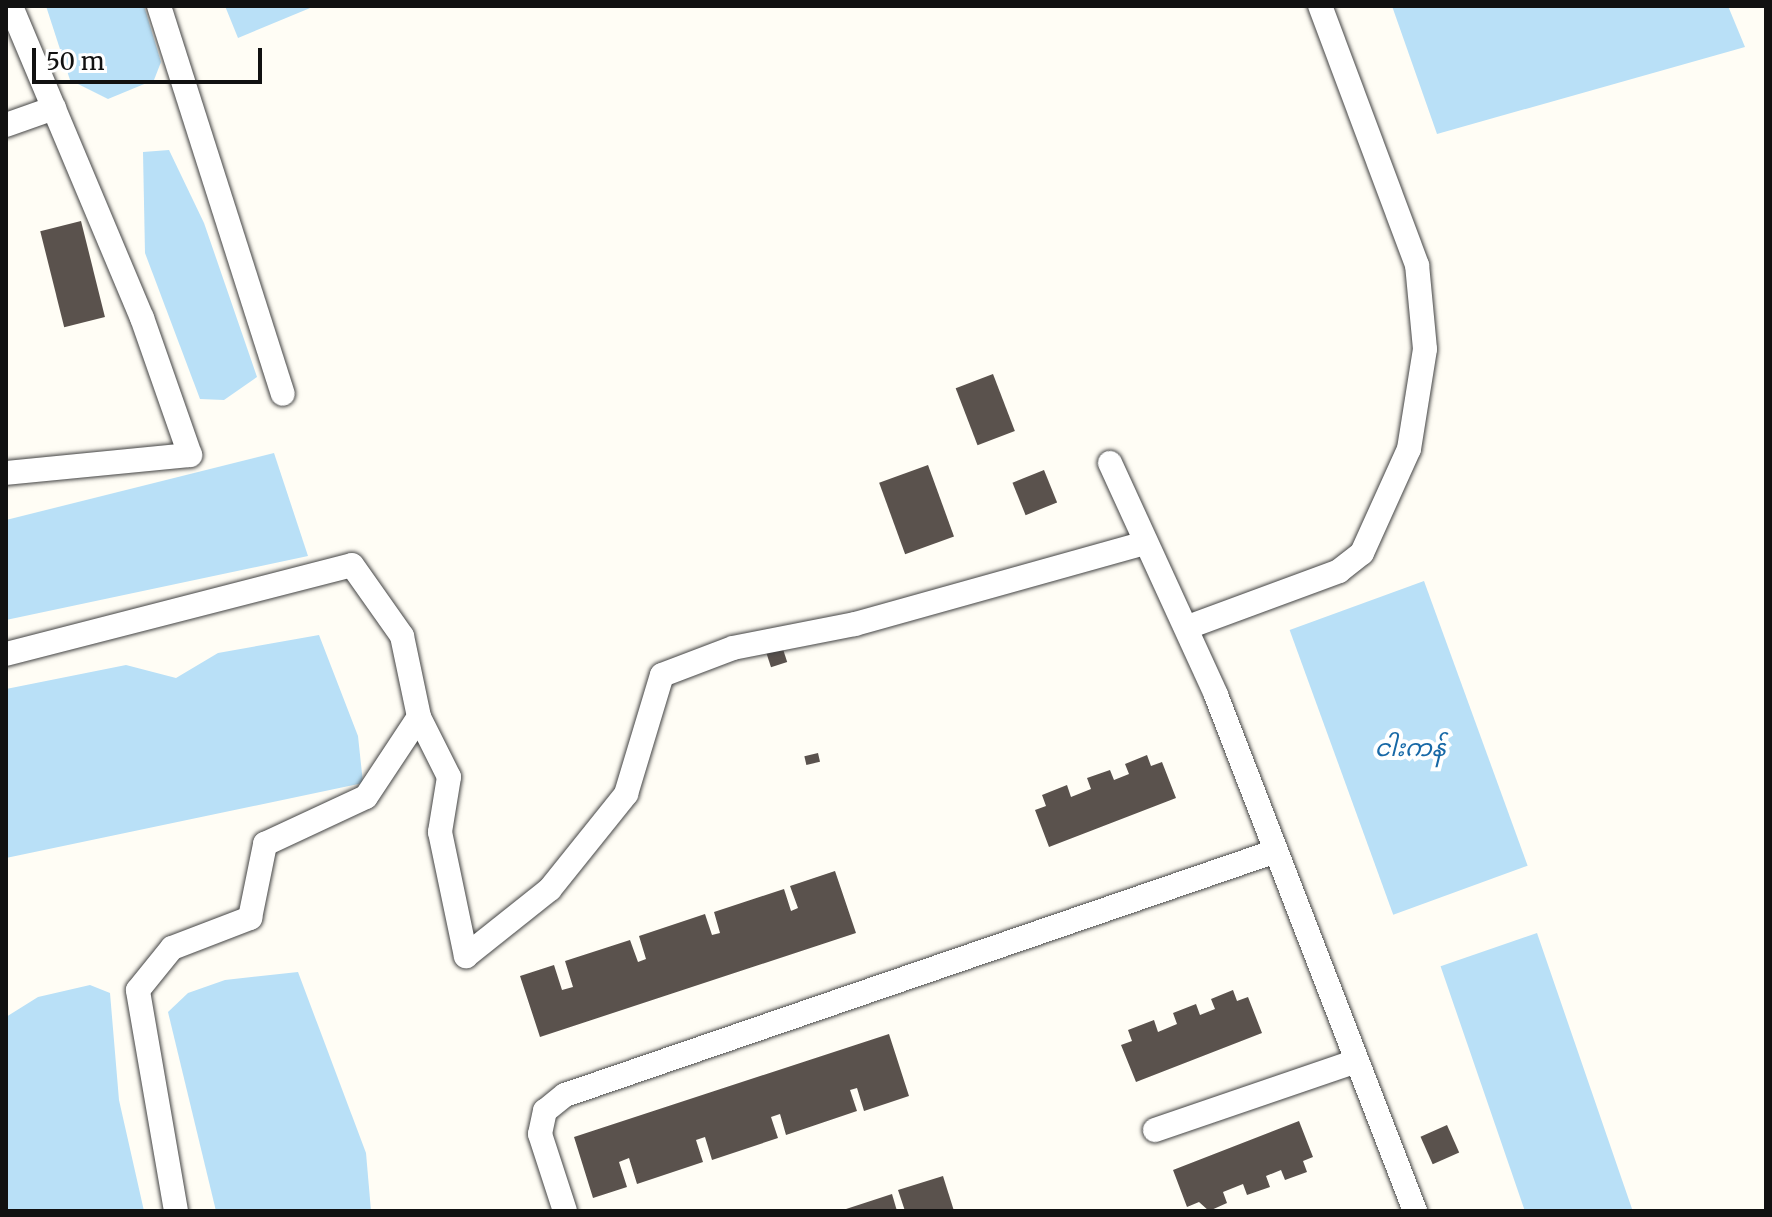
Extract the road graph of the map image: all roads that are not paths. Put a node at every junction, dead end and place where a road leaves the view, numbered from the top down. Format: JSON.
{"nodes":[{"id":1,"x":11,"y":6,"type":"edge"},
{"id":2,"x":159,"y":6,"type":"edge"},
{"id":3,"x":1320,"y":6,"type":"edge"},
{"id":4,"x":54,"y":108,"type":"junction"},
{"id":5,"x":6,"y":125,"type":"edge"},
{"id":6,"x":283,"y":394,"type":"dead end"},
{"id":7,"x":1110,"y":463,"type":"dead end"},
{"id":8,"x":6,"y":473,"type":"edge"},
{"id":9,"x":1146,"y":543,"type":"junction"},
{"id":10,"x":1188,"y":627,"type":"junction"},
{"id":11,"x":6,"y":654,"type":"edge"},
{"id":12,"x":419,"y":717,"type":"junction"},
{"id":13,"x":1276,"y":851,"type":"junction"},
{"id":14,"x":1357,"y":1061,"type":"junction"},
{"id":15,"x":1155,"y":1130,"type":"dead end"},
{"id":16,"x":176,"y":1211,"type":"edge"},
{"id":17,"x":565,"y":1211,"type":"edge"},
{"id":18,"x":1415,"y":1211,"type":"edge"}],
"edges":[{"from":1,"to":4,"type":"street"},
{"from":2,"to":6,"type":"street"},
{"from":3,"to":10,"type":"street"},
{"from":4,"to":5,"type":"street"},
{"from":4,"to":8,"type":"street"},
{"from":7,"to":9,"type":"street"},
{"from":9,"to":10,"type":"street"},
{"from":9,"to":12,"type":"street"},
{"from":10,"to":13,"type":"street"},
{"from":11,"to":12,"type":"street"},
{"from":12,"to":16,"type":"street"},
{"from":13,"to":14,"type":"street"},
{"from":13,"to":17,"type":"street"},
{"from":14,"to":15,"type":"street"},
{"from":14,"to":18,"type":"street"}]}
